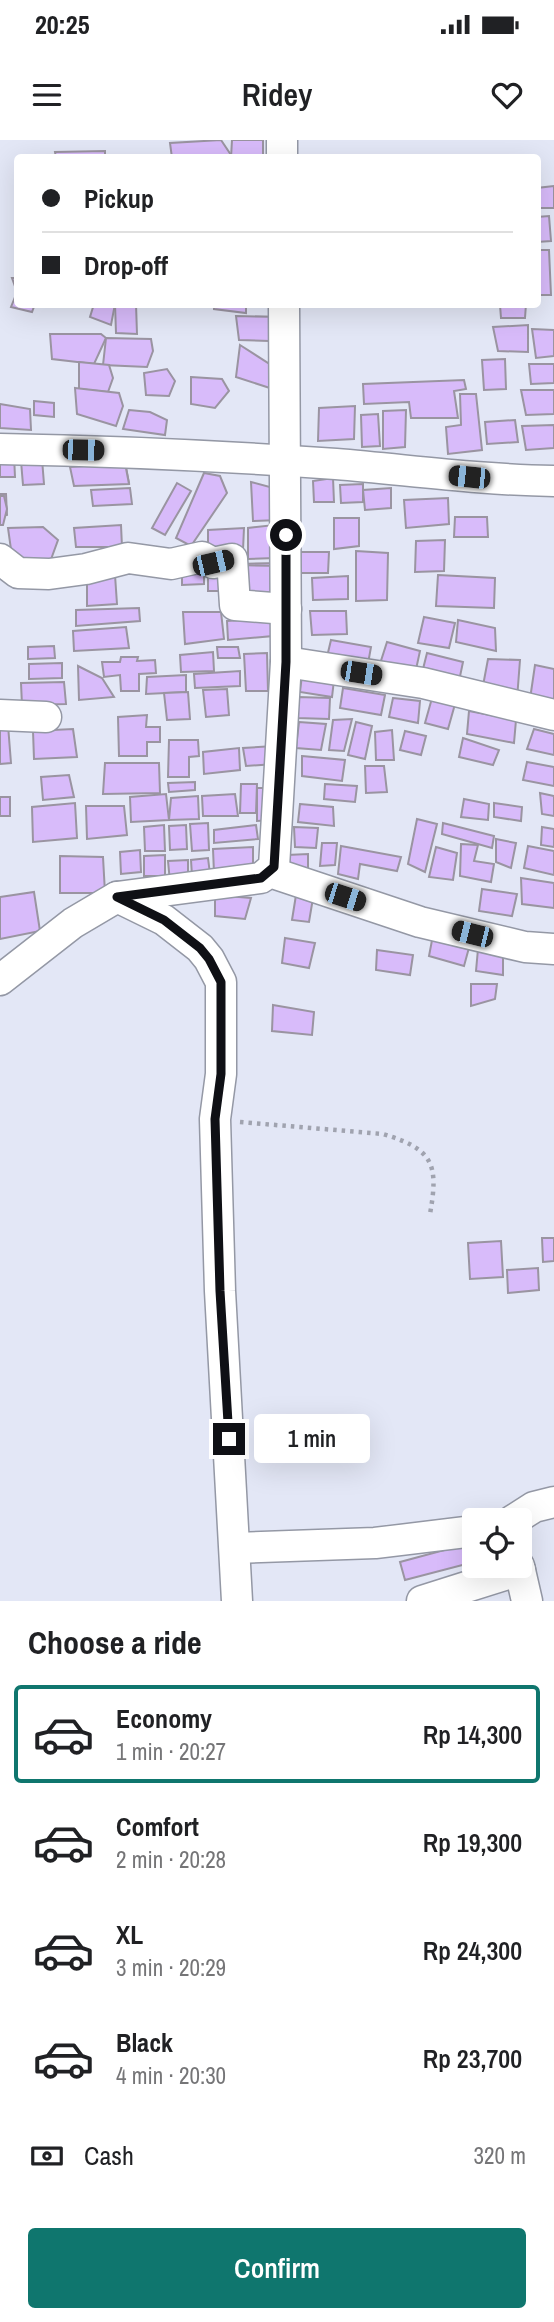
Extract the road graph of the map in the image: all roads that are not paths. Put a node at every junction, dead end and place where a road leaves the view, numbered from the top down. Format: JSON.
{"nodes":[{"id":1,"x":284,"y":308,"type":"edge"},
{"id":2,"x":0,"y":449,"type":"edge"},
{"id":3,"x":286,"y":462,"type":"junction"},
{"id":4,"x":554,"y":481,"type":"edge"},
{"id":5,"x":0,"y":559,"type":"edge"},
{"id":6,"x":286,"y":608,"type":"junction"},
{"id":7,"x":286,"y":662,"type":"junction"},
{"id":8,"x":0,"y":715,"type":"edge"},
{"id":9,"x":554,"y":715,"type":"edge"},
{"id":10,"x":46,"y":716,"type":"dead end"},
{"id":11,"x":270,"y":872,"type":"junction"},
{"id":12,"x":117,"y":897,"type":"junction"},
{"id":13,"x":554,"y":949,"type":"edge"},
{"id":14,"x":0,"y":981,"type":"edge"},
{"id":15,"x":554,"y":1503,"type":"edge"},
{"id":16,"x":532,"y":1508,"type":"edge"},
{"id":17,"x":462,"y":1532,"type":"edge"},
{"id":18,"x":236,"y":1548,"type":"junction"},
{"id":19,"x":490,"y":1578,"type":"edge"},
{"id":20,"x":522,"y":1578,"type":"edge"},
{"id":21,"x":237,"y":1601,"type":"edge"},
{"id":22,"x":422,"y":1601,"type":"edge"},
{"id":23,"x":527,"y":1601,"type":"edge"}],
"edges":[{"from":1,"to":3,"type":"street"},
{"from":2,"to":3,"type":"street"},
{"from":3,"to":4,"type":"street"},
{"from":3,"to":6,"type":"street"},
{"from":5,"to":6,"type":"street"},
{"from":6,"to":7,"type":"street"},
{"from":7,"to":9,"type":"street"},
{"from":7,"to":11,"type":"street"},
{"from":8,"to":10,"type":"street"},
{"from":11,"to":12,"type":"street"},
{"from":11,"to":13,"type":"street"},
{"from":12,"to":14,"type":"street"},
{"from":12,"to":18,"type":"street"},
{"from":15,"to":16,"type":"street"},
{"from":17,"to":18,"type":"street"},
{"from":18,"to":21,"type":"street"},
{"from":19,"to":22,"type":"street"},
{"from":20,"to":23,"type":"street"}]}
